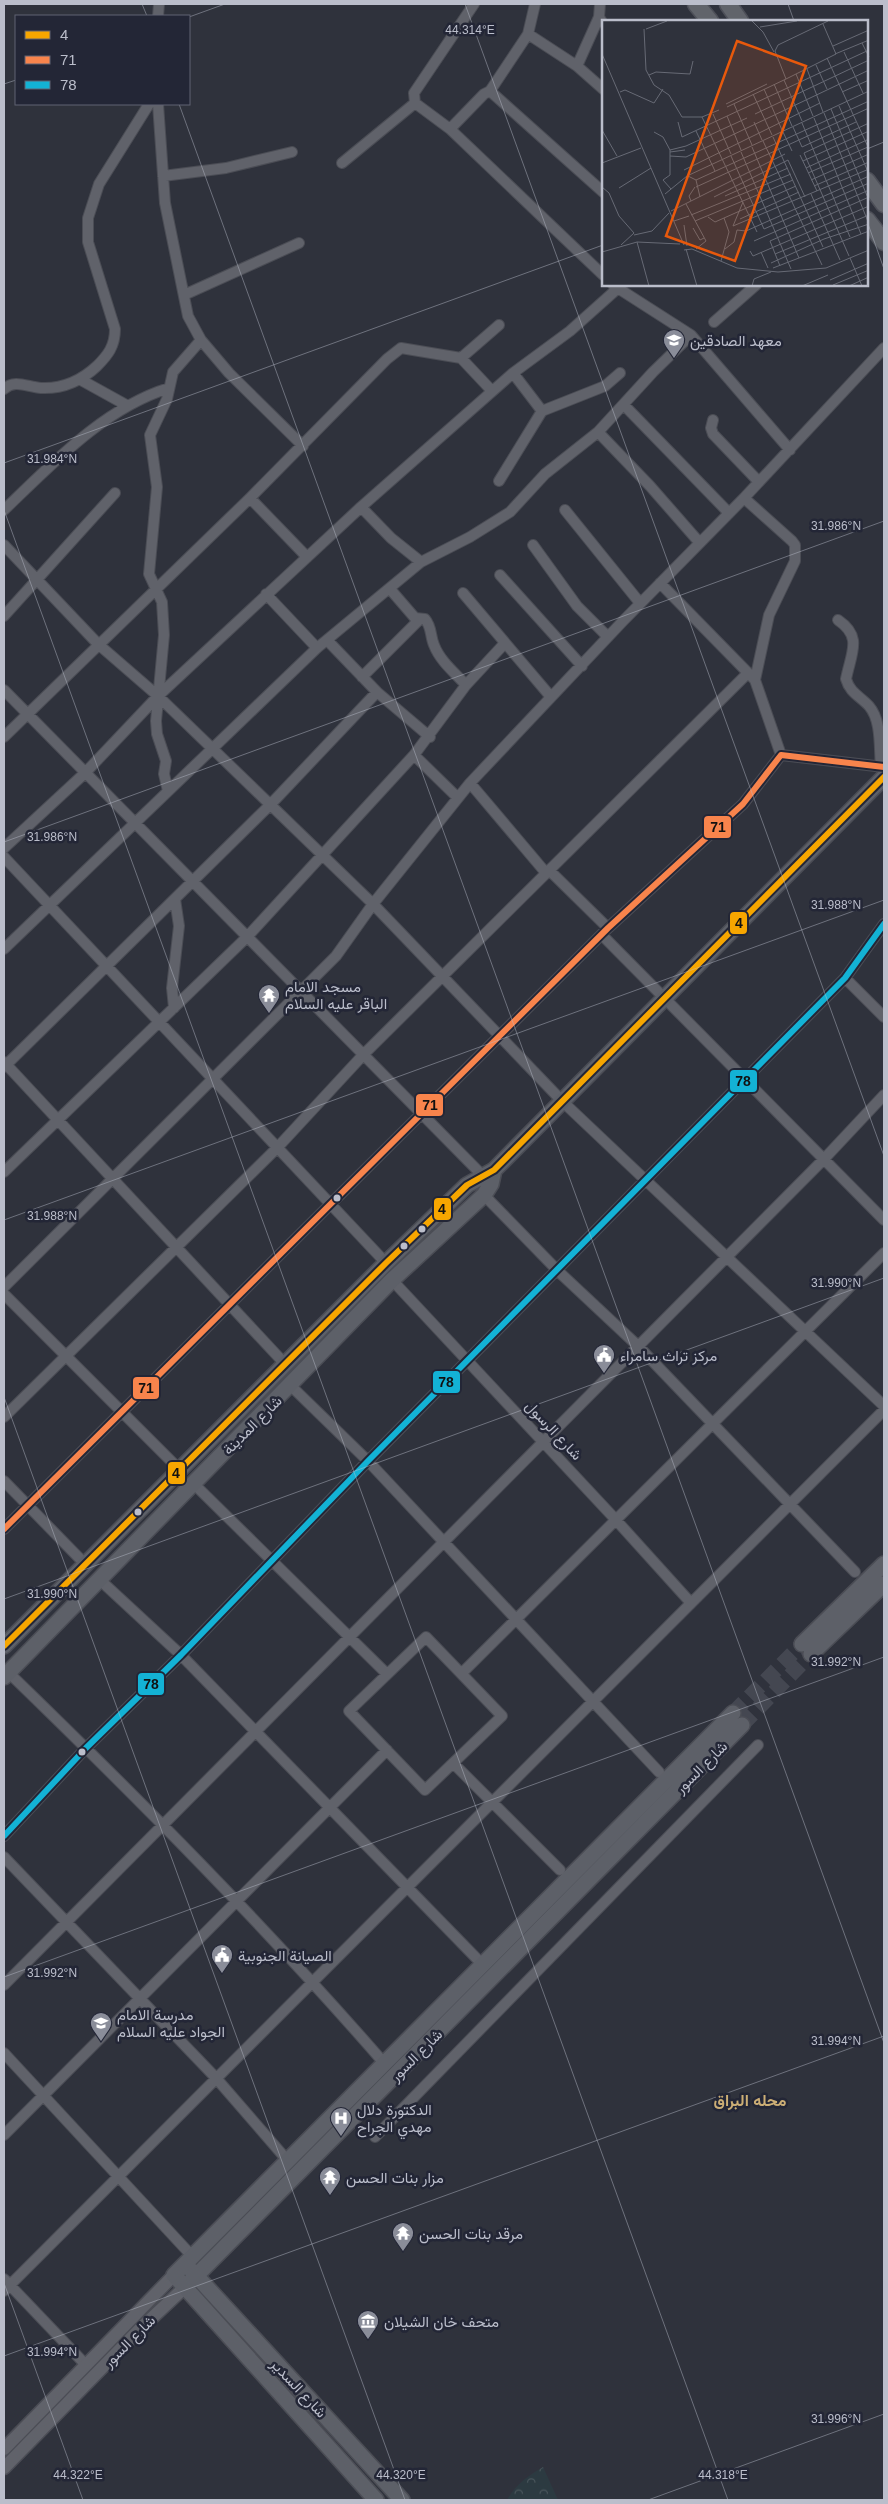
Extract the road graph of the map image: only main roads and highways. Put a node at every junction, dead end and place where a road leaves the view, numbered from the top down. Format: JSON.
{"nodes":[{"id":1,"x":696,"y":4,"type":"edge"},
{"id":2,"x":709,"y":20,"type":"edge"},
{"id":3,"x":868,"y":183,"type":"edge"},
{"id":4,"x":884,"y":204,"type":"edge"},
{"id":5,"x":868,"y":221,"type":"edge"},
{"id":6,"x":884,"y":242,"type":"edge"},
{"id":7,"x":883,"y":770,"type":"edge"},
{"id":8,"x":488,"y":1181,"type":"junction"},
{"id":9,"x":884,"y":1564,"type":"edge"},
{"id":10,"x":884,"y":1584,"type":"edge"},
{"id":11,"x":4,"y":1646,"type":"edge"},
{"id":12,"x":6,"y":1675,"type":"edge"},
{"id":13,"x":733,"y":1713,"type":"tunnel mouth"},
{"id":14,"x":742,"y":1726,"type":"tunnel mouth"},
{"id":15,"x":188,"y":2260,"type":"junction"},
{"id":16,"x":174,"y":2275,"type":"joint"},
{"id":17,"x":196,"y":2276,"type":"junction"},
{"id":18,"x":185,"y":2287,"type":"junction"},
{"id":19,"x":326,"y":2417,"type":"junction"},
{"id":20,"x":313,"y":2429,"type":"junction"},
{"id":21,"x":376,"y":2500,"type":"edge"},
{"id":22,"x":402,"y":2500,"type":"edge"}],
"edges":[{"from":1,"to":2,"type":"main road"},
{"from":3,"to":4,"type":"main road"},
{"from":5,"to":6,"type":"main road"},
{"from":7,"to":8,"type":"main road","name":"شارع المدينة"},
{"from":8,"to":11,"type":"main road","name":"شارع المدينة"},
{"from":8,"to":12,"type":"main road","name":"شارع المدينة"},
{"from":9,"to":10,"type":"main road"},
{"from":13,"to":15,"type":"main road","name":"شارع السور"},
{"from":14,"to":17,"type":"main road","name":"شارع السور"},
{"from":15,"to":16,"type":"main road","name":"شارع السور"},
{"from":15,"to":17,"type":"main road","name":"شارع السدير"},
{"from":16,"to":18,"type":"main road","name":"شارع السدير"},
{"from":17,"to":18,"type":"main road","name":"شارع السور"},
{"from":17,"to":19,"type":"main road","name":"شارع السدير"},
{"from":18,"to":20,"type":"main road","name":"شارع السدير"},
{"from":19,"to":20,"type":"main road"},
{"from":19,"to":22,"type":"main road","name":"شارع السدير"},
{"from":20,"to":21,"type":"main road","name":"شارع السدير"}]}
